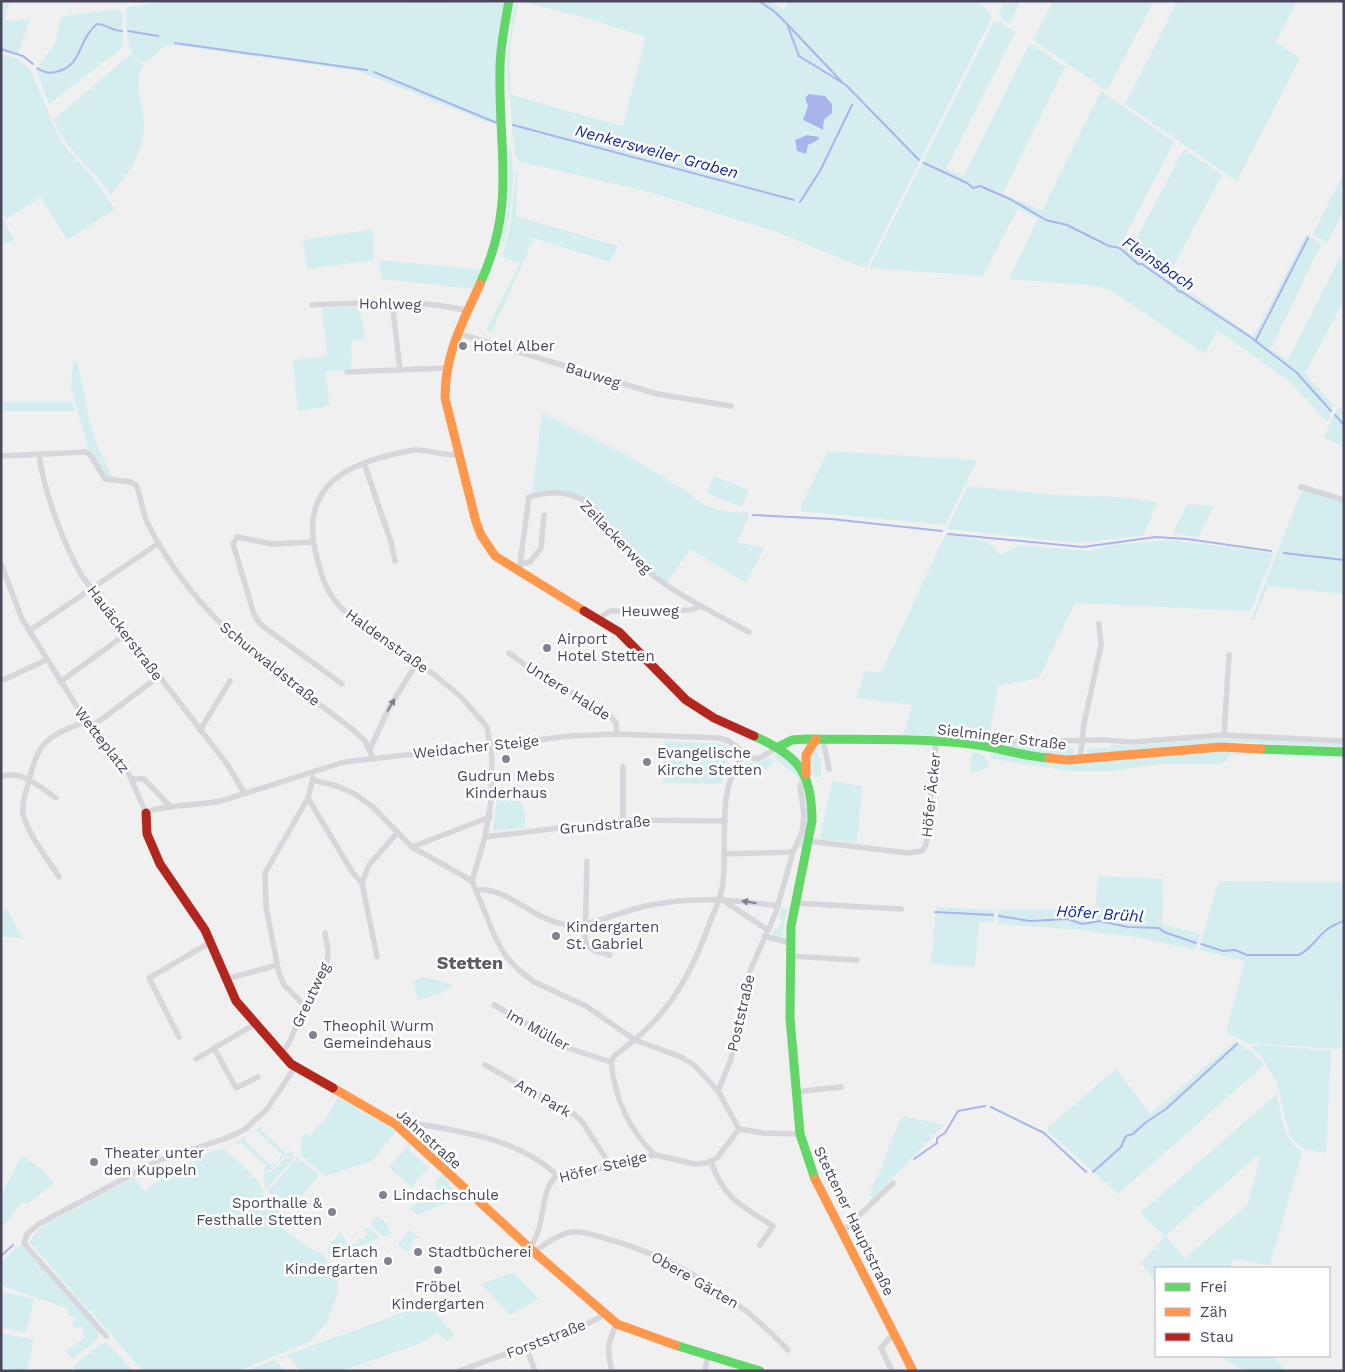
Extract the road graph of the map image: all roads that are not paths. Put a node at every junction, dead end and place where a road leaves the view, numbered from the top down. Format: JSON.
{"nodes":[{"id":1,"x":509,"y":1,"type":"edge"},
{"id":2,"x":392,"y":301,"type":"junction"},
{"id":3,"x":312,"y":305,"type":"dead end"},
{"id":4,"x":468,"y":311,"type":"junction"},
{"id":5,"x":457,"y":333,"type":"junction"},
{"id":6,"x":445,"y":368,"type":"junction"},
{"id":7,"x":400,"y":370,"type":"junction"},
{"id":8,"x":347,"y":372,"type":"dead end"},
{"id":9,"x":731,"y":406,"type":"dead end"},
{"id":10,"x":39,"y":454,"type":"junction"},
{"id":11,"x":458,"y":454,"type":"junction"},
{"id":12,"x":1,"y":456,"type":"edge"},
{"id":13,"x":364,"y":463,"type":"junction"},
{"id":14,"x":1301,"y":488,"type":"dead end"},
{"id":15,"x":1344,"y":500,"type":"edge"},
{"id":16,"x":544,"y":515,"type":"dead end"},
{"id":17,"x":312,"y":542,"type":"junction"},
{"id":18,"x":159,"y":543,"type":"junction"},
{"id":19,"x":395,"y":561,"type":"dead end"},
{"id":20,"x":1,"y":564,"type":"edge"},
{"id":21,"x":518,"y":568,"type":"junction"},
{"id":22,"x":91,"y":589,"type":"junction"},
{"id":23,"x":701,"y":606,"type":"junction"},
{"id":24,"x":599,"y":618,"type":"junction"},
{"id":25,"x":1099,"y":624,"type":"dead end"},
{"id":26,"x":29,"y":631,"type":"junction"},
{"id":27,"x":749,"y":632,"type":"dead end"},
{"id":28,"x":126,"y":634,"type":"junction"},
{"id":29,"x":509,"y":653,"type":"dead end"},
{"id":30,"x":1229,"y":655,"type":"dead end"},
{"id":31,"x":46,"y":660,"type":"junction"},
{"id":32,"x":417,"y":663,"type":"junction"},
{"id":33,"x":158,"y":677,"type":"junction"},
{"id":34,"x":1,"y":681,"type":"edge"},
{"id":35,"x":230,"y":681,"type":"dead end"},
{"id":36,"x":60,"y":682,"type":"junction"},
{"id":37,"x":342,"y":684,"type":"dead end"},
{"id":38,"x":86,"y":721,"type":"junction"},
{"id":39,"x":90,"y":728,"type":"junction"},
{"id":40,"x":200,"y":730,"type":"junction"},
{"id":41,"x":617,"y":734,"type":"junction"},
{"id":42,"x":1224,"y":735,"type":"junction"},
{"id":43,"x":819,"y":739,"type":"junction"},
{"id":44,"x":1082,"y":741,"type":"junction"},
{"id":45,"x":1344,"y":741,"type":"edge"},
{"id":46,"x":936,"y":742,"type":"junction"},
{"id":47,"x":1002,"y":742,"type":"dead end"},
{"id":48,"x":491,"y":745,"type":"junction"},
{"id":49,"x":778,"y":747,"type":"junction"},
{"id":50,"x":370,"y":749,"type":"junction"},
{"id":51,"x":1344,"y":752,"type":"edge"},
{"id":52,"x":745,"y":754,"type":"junction"},
{"id":53,"x":373,"y":758,"type":"junction"},
{"id":54,"x":1080,"y":760,"type":"junction"},
{"id":55,"x":623,"y":766,"type":"dead end"},
{"id":56,"x":829,"y":769,"type":"dead end"},
{"id":57,"x":311,"y":771,"type":"junction"},
{"id":58,"x":1,"y":777,"type":"edge"},
{"id":59,"x":806,"y":777,"type":"junction"},
{"id":60,"x":132,"y":779,"type":"junction"},
{"id":61,"x":313,"y":780,"type":"junction"},
{"id":62,"x":29,"y":781,"type":"junction"},
{"id":63,"x":800,"y":785,"type":"dead end"},
{"id":64,"x":245,"y":794,"type":"junction"},
{"id":65,"x":56,"y":798,"type":"dead end"},
{"id":66,"x":308,"y":798,"type":"junction"},
{"id":67,"x":171,"y":807,"type":"junction"},
{"id":68,"x":146,"y":813,"type":"junction"},
{"id":69,"x":490,"y":817,"type":"junction"},
{"id":70,"x":623,"y":820,"type":"junction"},
{"id":71,"x":726,"y":821,"type":"junction"},
{"id":72,"x":398,"y":833,"type":"junction"},
{"id":73,"x":485,"y":837,"type":"junction"},
{"id":74,"x":808,"y":841,"type":"junction"},
{"id":75,"x":412,"y":847,"type":"junction"},
{"id":76,"x":793,"y":852,"type":"junction"},
{"id":77,"x":724,"y":854,"type":"junction"},
{"id":78,"x":587,"y":861,"type":"dead end"},
{"id":79,"x":790,"y":861,"type":"junction"},
{"id":80,"x":803,"y":864,"type":"junction"},
{"id":81,"x":59,"y":877,"type":"dead end"},
{"id":82,"x":472,"y":881,"type":"junction"},
{"id":83,"x":362,"y":883,"type":"junction"},
{"id":84,"x":477,"y":890,"type":"junction"},
{"id":85,"x":720,"y":898,"type":"junction"},
{"id":86,"x":794,"y":904,"type":"junction"},
{"id":87,"x":778,"y":906,"type":"junction"},
{"id":88,"x":901,"y":909,"type":"dead end"},
{"id":89,"x":585,"y":924,"type":"junction"},
{"id":90,"x":768,"y":930,"type":"junction"},
{"id":91,"x":325,"y":933,"type":"dead end"},
{"id":92,"x":764,"y":936,"type":"junction"},
{"id":93,"x":210,"y":942,"type":"junction"},
{"id":94,"x":790,"y":943,"type":"junction"},
{"id":95,"x":610,"y":955,"type":"dead end"},
{"id":96,"x":790,"y":956,"type":"junction"},
{"id":97,"x":377,"y":957,"type":"dead end"},
{"id":98,"x":857,"y":960,"type":"dead end"},
{"id":99,"x":277,"y":965,"type":"junction"},
{"id":100,"x":226,"y":979,"type":"junction"},
{"id":101,"x":304,"y":1005,"type":"junction"},
{"id":102,"x":494,"y":1005,"type":"dead end"},
{"id":103,"x":255,"y":1024,"type":"junction"},
{"id":104,"x":179,"y":1037,"type":"dead end"},
{"id":105,"x":635,"y":1040,"type":"junction"},
{"id":106,"x":214,"y":1048,"type":"junction"},
{"id":107,"x":281,"y":1054,"type":"junction"},
{"id":108,"x":196,"y":1059,"type":"dead end"},
{"id":109,"x":611,"y":1062,"type":"junction"},
{"id":110,"x":485,"y":1064,"type":"dead end"},
{"id":111,"x":295,"y":1067,"type":"junction"},
{"id":112,"x":258,"y":1077,"type":"dead end"},
{"id":113,"x":841,"y":1087,"type":"dead end"},
{"id":114,"x":718,"y":1091,"type":"junction"},
{"id":115,"x":795,"y":1092,"type":"junction"},
{"id":116,"x":395,"y":1124,"type":"junction"},
{"id":117,"x":740,"y":1129,"type":"junction"},
{"id":118,"x":800,"y":1134,"type":"junction"},
{"id":119,"x":655,"y":1155,"type":"junction"},
{"id":120,"x":711,"y":1162,"type":"junction"},
{"id":121,"x":610,"y":1165,"type":"junction"},
{"id":122,"x":557,"y":1175,"type":"junction"},
{"id":123,"x":893,"y":1183,"type":"dead end"},
{"id":124,"x":843,"y":1231,"type":"junction"},
{"id":125,"x":760,"y":1245,"type":"dead end"},
{"id":126,"x":532,"y":1250,"type":"junction"},
{"id":127,"x":604,"y":1315,"type":"junction"},
{"id":128,"x":617,"y":1324,"type":"junction"},
{"id":129,"x":894,"y":1333,"type":"junction"},
{"id":130,"x":106,"y":1336,"type":"dead end"},
{"id":131,"x":526,"y":1347,"type":"junction"},
{"id":132,"x":788,"y":1350,"type":"dead end"},
{"id":133,"x":708,"y":1354,"type":"junction"},
{"id":134,"x":460,"y":1371,"type":"edge"},
{"id":135,"x":535,"y":1371,"type":"edge"},
{"id":136,"x":612,"y":1371,"type":"edge"},
{"id":137,"x":705,"y":1371,"type":"edge"},
{"id":138,"x":760,"y":1371,"type":"edge"},
{"id":139,"x":892,"y":1371,"type":"edge"},
{"id":140,"x":913,"y":1371,"type":"edge"}],
"edges":[{"from":1,"to":4,"type":"street","name":"Stettener Hauptstraße"},
{"from":2,"to":3,"type":"street","name":"Hohlweg"},
{"from":2,"to":4,"type":"street","name":"Hohlweg"},
{"from":2,"to":7,"type":"street"},
{"from":4,"to":5,"type":"street","name":"Stettener Hauptstraße"},
{"from":5,"to":6,"type":"street","name":"Stettener Hauptstraße"},
{"from":5,"to":9,"type":"street","name":"Bauweg"},
{"from":6,"to":7,"type":"street"},
{"from":6,"to":11,"type":"street","name":"Stettener Hauptstraße"},
{"from":7,"to":8,"type":"street"},
{"from":10,"to":12,"type":"street"},
{"from":10,"to":18,"type":"street","name":"Schurwaldstraße"},
{"from":10,"to":22,"type":"street","name":"Hauäckerstraße"},
{"from":11,"to":13,"type":"street","name":"Haldenstraße"},
{"from":11,"to":21,"type":"street","name":"Stettener Hauptstraße"},
{"from":13,"to":17,"type":"street","name":"Haldenstraße"},
{"from":13,"to":19,"type":"street"},
{"from":14,"to":15,"type":"street"},
{"from":16,"to":21,"type":"street"},
{"from":17,"to":32,"type":"street","name":"Haldenstraße"},
{"from":17,"to":37,"type":"street"},
{"from":18,"to":22,"type":"street"},
{"from":18,"to":50,"type":"street","name":"Schurwaldstraße"},
{"from":20,"to":26,"type":"street","name":"Wetteplatz"},
{"from":21,"to":23,"type":"street","name":"Zeilackerweg"},
{"from":21,"to":24,"type":"street","name":"Stettener Hauptstraße"},
{"from":22,"to":26,"type":"street"},
{"from":22,"to":28,"type":"street","name":"Hauäckerstraße"},
{"from":23,"to":24,"type":"street","name":"Heuweg"},
{"from":23,"to":27,"type":"street","name":"Zeilackerweg"},
{"from":24,"to":49,"type":"street","name":"Stettener Hauptstraße"},
{"from":25,"to":44,"type":"street"},
{"from":26,"to":31,"type":"street","name":"Wetteplatz"},
{"from":28,"to":33,"type":"street","name":"Hauäckerstraße"},
{"from":28,"to":36,"type":"street"},
{"from":29,"to":41,"type":"street","name":"Untere Halde"},
{"from":30,"to":42,"type":"street"},
{"from":31,"to":34,"type":"street"},
{"from":31,"to":36,"type":"street","name":"Wetteplatz"},
{"from":32,"to":48,"type":"street","name":"Haldenstraße"},
{"from":50,"to":32,"type":"street","one_way":true},
{"from":33,"to":39,"type":"street"},
{"from":33,"to":40,"type":"street","name":"Hauäckerstraße"},
{"from":35,"to":40,"type":"street"},
{"from":36,"to":38,"type":"street","name":"Wetteplatz"},
{"from":38,"to":39,"type":"street","name":"Wetteplatz"},
{"from":38,"to":62,"type":"street"},
{"from":39,"to":60,"type":"street","name":"Wetteplatz"},
{"from":40,"to":64,"type":"street","name":"Hauäckerstraße"},
{"from":41,"to":48,"type":"street","name":"Weidacher Steige"},
{"from":41,"to":52,"type":"street","name":"Weidacher Steige"},
{"from":42,"to":44,"type":"street","name":"Sielminger Straße"},
{"from":42,"to":45,"type":"street","name":"Sielminger Straße"},
{"from":43,"to":46,"type":"street","name":"Sielminger Straße"},
{"from":43,"to":49,"type":"street","name":"Sielminger Straße"},
{"from":43,"to":56,"type":"street"},
{"from":43,"to":59,"type":"street"},
{"from":44,"to":47,"type":"street","name":"Sielminger Straße"},
{"from":44,"to":54,"type":"street"},
{"from":46,"to":54,"type":"street","name":"Sielminger Straße"},
{"from":46,"to":74,"type":"street","name":"Höfer Äcker"},
{"from":48,"to":53,"type":"street","name":"Weidacher Steige"},
{"from":48,"to":69,"type":"street"},
{"from":49,"to":52,"type":"street"},
{"from":49,"to":59,"type":"street","name":"Stettener Hauptstraße"},
{"from":50,"to":53,"type":"street","name":"Schurwaldstraße"},
{"from":51,"to":54,"type":"street","name":"Sielminger Straße"},
{"from":52,"to":71,"type":"street"},
{"from":53,"to":57,"type":"street","name":"Weidacher Steige"},
{"from":55,"to":70,"type":"street"},
{"from":57,"to":61,"type":"street"},
{"from":57,"to":64,"type":"street","name":"Weidacher Steige"},
{"from":58,"to":62,"type":"street"},
{"from":59,"to":74,"type":"street","name":"Stettener Hauptstraße"},
{"from":60,"to":67,"type":"street","name":"Wetteplatz"},
{"from":60,"to":68,"type":"street","name":"Wetteplatz"},
{"from":61,"to":66,"type":"street"},
{"from":61,"to":72,"type":"street"},
{"from":62,"to":65,"type":"street"},
{"from":62,"to":81,"type":"street"},
{"from":63,"to":76,"type":"street"},
{"from":64,"to":67,"type":"street","name":"Weidacher Steige"},
{"from":66,"to":83,"type":"street"},
{"from":66,"to":99,"type":"street"},
{"from":67,"to":68,"type":"street"},
{"from":68,"to":93,"type":"street","name":"Jahnstraße"},
{"from":69,"to":73,"type":"street"},
{"from":69,"to":75,"type":"street"},
{"from":70,"to":71,"type":"street","name":"Grundstraße"},
{"from":70,"to":73,"type":"street","name":"Grundstraße"},
{"from":71,"to":77,"type":"street"},
{"from":72,"to":75,"type":"street"},
{"from":72,"to":83,"type":"street"},
{"from":73,"to":82,"type":"street"},
{"from":74,"to":80,"type":"street","name":"Stettener Hauptstraße"},
{"from":75,"to":82,"type":"street"},
{"from":76,"to":77,"type":"street"},
{"from":76,"to":79,"type":"street"},
{"from":77,"to":85,"type":"street"},
{"from":78,"to":89,"type":"street"},
{"from":79,"to":80,"type":"street"},
{"from":79,"to":87,"type":"street","name":"Poststraße"},
{"from":80,"to":86,"type":"street","name":"Stettener Hauptstraße"},
{"from":82,"to":84,"type":"street"},
{"from":83,"to":97,"type":"street"},
{"from":84,"to":89,"type":"street"},
{"from":84,"to":105,"type":"street"},
{"from":87,"to":85,"type":"street","one_way":true},
{"from":85,"to":89,"type":"street"},
{"from":85,"to":90,"type":"street"},
{"from":85,"to":105,"type":"street"},
{"from":86,"to":88,"type":"street"},
{"from":86,"to":94,"type":"street","name":"Stettener Hauptstraße"},
{"from":87,"to":90,"type":"street","name":"Poststraße"},
{"from":89,"to":95,"type":"street"},
{"from":90,"to":92,"type":"street","name":"Poststraße"},
{"from":91,"to":101,"type":"street","name":"Greutweg"},
{"from":92,"to":94,"type":"street"},
{"from":92,"to":114,"type":"street","name":"Poststraße"},
{"from":93,"to":100,"type":"street","name":"Jahnstraße"},
{"from":93,"to":104,"type":"street"},
{"from":94,"to":96,"type":"street","name":"Stettener Hauptstraße"},
{"from":96,"to":98,"type":"street"},
{"from":96,"to":115,"type":"street","name":"Stettener Hauptstraße"},
{"from":99,"to":100,"type":"street"},
{"from":99,"to":101,"type":"street"},
{"from":100,"to":103,"type":"street","name":"Jahnstraße"},
{"from":101,"to":107,"type":"street","name":"Greutweg"},
{"from":102,"to":109,"type":"street","name":"Im Müller"},
{"from":103,"to":106,"type":"street"},
{"from":103,"to":107,"type":"street","name":"Jahnstraße"},
{"from":105,"to":109,"type":"street"},
{"from":105,"to":114,"type":"street"},
{"from":106,"to":108,"type":"street"},
{"from":106,"to":112,"type":"street"},
{"from":107,"to":111,"type":"street","name":"Jahnstraße"},
{"from":109,"to":119,"type":"street"},
{"from":110,"to":121,"type":"street","name":"Am Park"},
{"from":111,"to":116,"type":"street","name":"Jahnstraße"},
{"from":111,"to":130,"type":"street"},
{"from":113,"to":115,"type":"street"},
{"from":114,"to":117,"type":"street"},
{"from":115,"to":118,"type":"street","name":"Stettener Hauptstraße"},
{"from":116,"to":122,"type":"street"},
{"from":116,"to":126,"type":"street","name":"Jahnstraße"},
{"from":117,"to":118,"type":"street"},
{"from":117,"to":120,"type":"street"},
{"from":118,"to":124,"type":"street","name":"Stettener Hauptstraße"},
{"from":119,"to":120,"type":"street","name":"Höfer Steige"},
{"from":119,"to":121,"type":"street","name":"Höfer Steige"},
{"from":120,"to":125,"type":"street"},
{"from":121,"to":122,"type":"street","name":"Höfer Steige"},
{"from":122,"to":126,"type":"street","name":"Höfer Steige"},
{"from":123,"to":124,"type":"street"},
{"from":124,"to":129,"type":"street","name":"Stettener Hauptstraße"},
{"from":126,"to":127,"type":"street","name":"Jahnstraße"},
{"from":126,"to":132,"type":"street","name":"Obere Gärten"},
{"from":127,"to":128,"type":"street","name":"Jahnstraße"},
{"from":127,"to":131,"type":"street","name":"Forststraße"},
{"from":128,"to":133,"type":"street","name":"Jahnstraße"},
{"from":128,"to":136,"type":"street"},
{"from":129,"to":139,"type":"street"},
{"from":129,"to":140,"type":"street","name":"Stettener Hauptstraße"},
{"from":131,"to":134,"type":"street","name":"Forststraße"},
{"from":131,"to":135,"type":"street"},
{"from":133,"to":137,"type":"street"},
{"from":133,"to":138,"type":"street","name":"Jahnstraße"}]}
